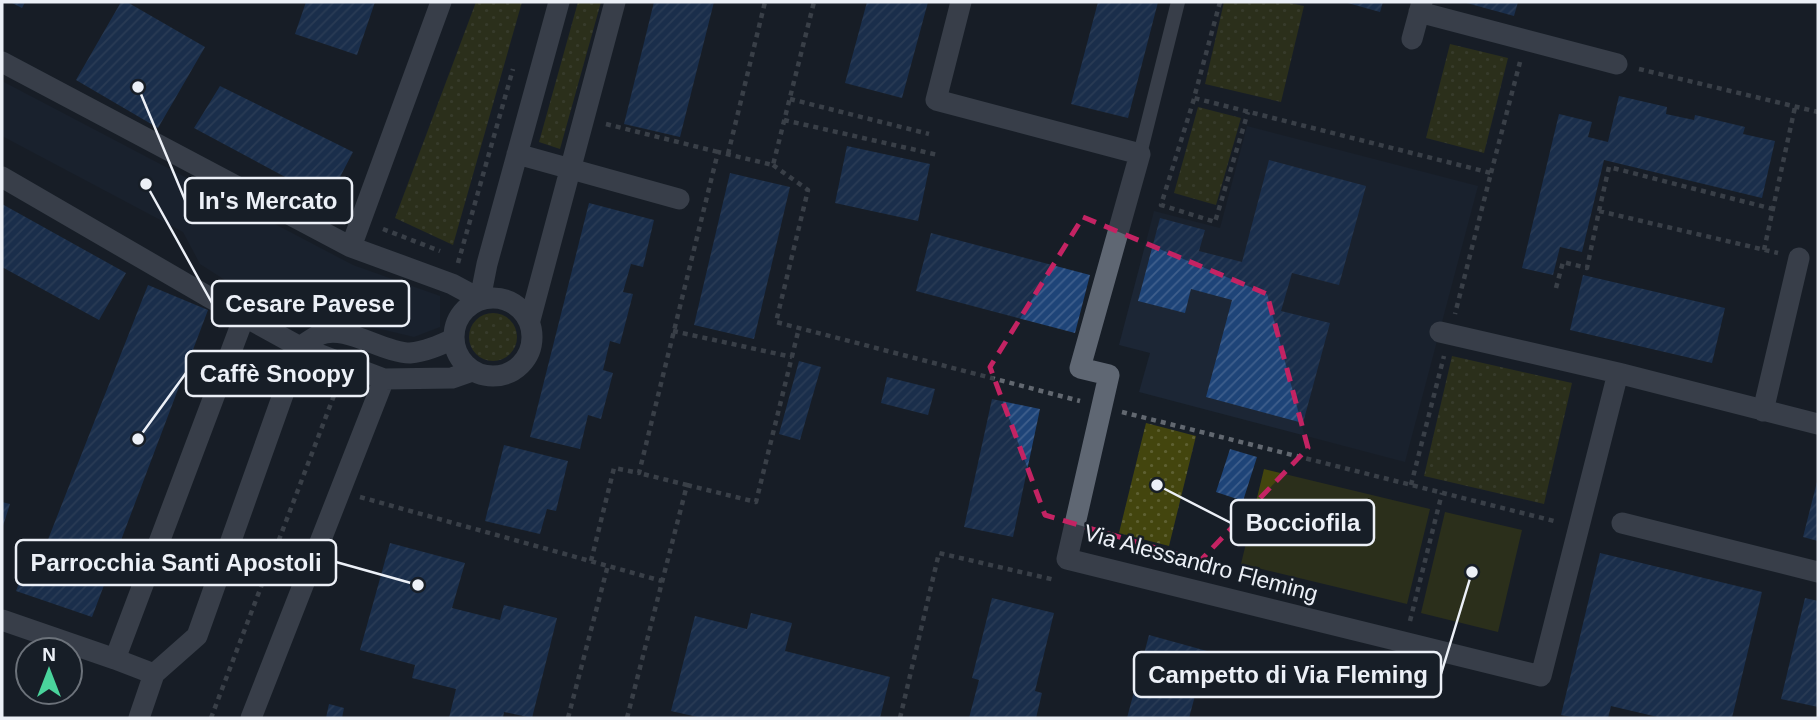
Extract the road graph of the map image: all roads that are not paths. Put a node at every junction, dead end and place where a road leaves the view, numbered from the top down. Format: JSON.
{"nodes":[{"id":1,"x":441,"y":2,"type":"edge"},
{"id":2,"x":559,"y":2,"type":"edge"},
{"id":3,"x":615,"y":2,"type":"edge"},
{"id":4,"x":961,"y":2,"type":"edge"},
{"id":5,"x":1178,"y":2,"type":"edge"},
{"id":6,"x":1421,"y":7,"type":"edge"},
{"id":7,"x":1412,"y":38,"type":"dead end"},
{"id":8,"x":2,"y":62,"type":"edge"},
{"id":9,"x":1618,"y":64,"type":"road end"},
{"id":10,"x":517,"y":154,"type":"junction"},
{"id":11,"x":1140,"y":154,"type":"junction"},
{"id":12,"x":569,"y":169,"type":"junction"},
{"id":13,"x":2,"y":177,"type":"edge"},
{"id":14,"x":678,"y":199,"type":"dead end"},
{"id":15,"x":351,"y":247,"type":"junction"},
{"id":16,"x":1799,"y":258,"type":"road end"},
{"id":17,"x":480,"y":299,"type":"junction"},
{"id":18,"x":244,"y":317,"type":"junction"},
{"id":19,"x":530,"y":320,"type":"junction"},
{"id":20,"x":1445,"y":333,"type":"road end"},
{"id":21,"x":453,"y":339,"type":"junction"},
{"id":22,"x":300,"y":347,"type":"junction"},
{"id":23,"x":472,"y":371,"type":"junction"},
{"id":24,"x":1618,"y":373,"type":"junction"},
{"id":25,"x":384,"y":379,"type":"junction"},
{"id":26,"x":1763,"y":411,"type":"junction"},
{"id":27,"x":1818,"y":424,"type":"edge"},
{"id":28,"x":1622,"y":523,"type":"dead end"},
{"id":29,"x":1818,"y":572,"type":"edge"},
{"id":30,"x":2,"y":620,"type":"edge"},
{"id":31,"x":115,"y":659,"type":"junction"},
{"id":32,"x":154,"y":674,"type":"junction"},
{"id":33,"x":139,"y":718,"type":"edge"},
{"id":34,"x":251,"y":718,"type":"edge"}],
"edges":[{"from":1,"to":15,"type":"street"},
{"from":2,"to":10,"type":"street"},
{"from":3,"to":12,"type":"street"},
{"from":4,"to":11,"type":"street"},
{"from":5,"to":11,"type":"lane"},
{"from":6,"to":7,"type":"street"},
{"from":6,"to":9,"type":"street"},
{"from":8,"to":15,"type":"street"},
{"from":10,"to":12,"type":"street"},
{"from":10,"to":17,"type":"street"},
{"from":11,"to":24,"type":"street","name":"Via Alessandro Fleming"},
{"from":12,"to":14,"type":"street"},
{"from":12,"to":19,"type":"street"},
{"from":13,"to":18,"type":"street"},
{"from":15,"to":17,"type":"street"},
{"from":16,"to":26,"type":"street"},
{"from":17,"to":19,"type":"street"},
{"from":17,"to":21,"type":"street"},
{"from":18,"to":22,"type":"street"},
{"from":18,"to":31,"type":"street"},
{"from":19,"to":23,"type":"street"},
{"from":20,"to":24,"type":"street"},
{"from":21,"to":22,"type":"street"},
{"from":21,"to":23,"type":"street"},
{"from":22,"to":25,"type":"street"},
{"from":22,"to":32,"type":"street"},
{"from":23,"to":25,"type":"street"},
{"from":24,"to":26,"type":"street"},
{"from":25,"to":34,"type":"street"},
{"from":26,"to":27,"type":"street"},
{"from":28,"to":29,"type":"street"},
{"from":30,"to":31,"type":"street"},
{"from":31,"to":32,"type":"street"},
{"from":32,"to":33,"type":"street"}]}
